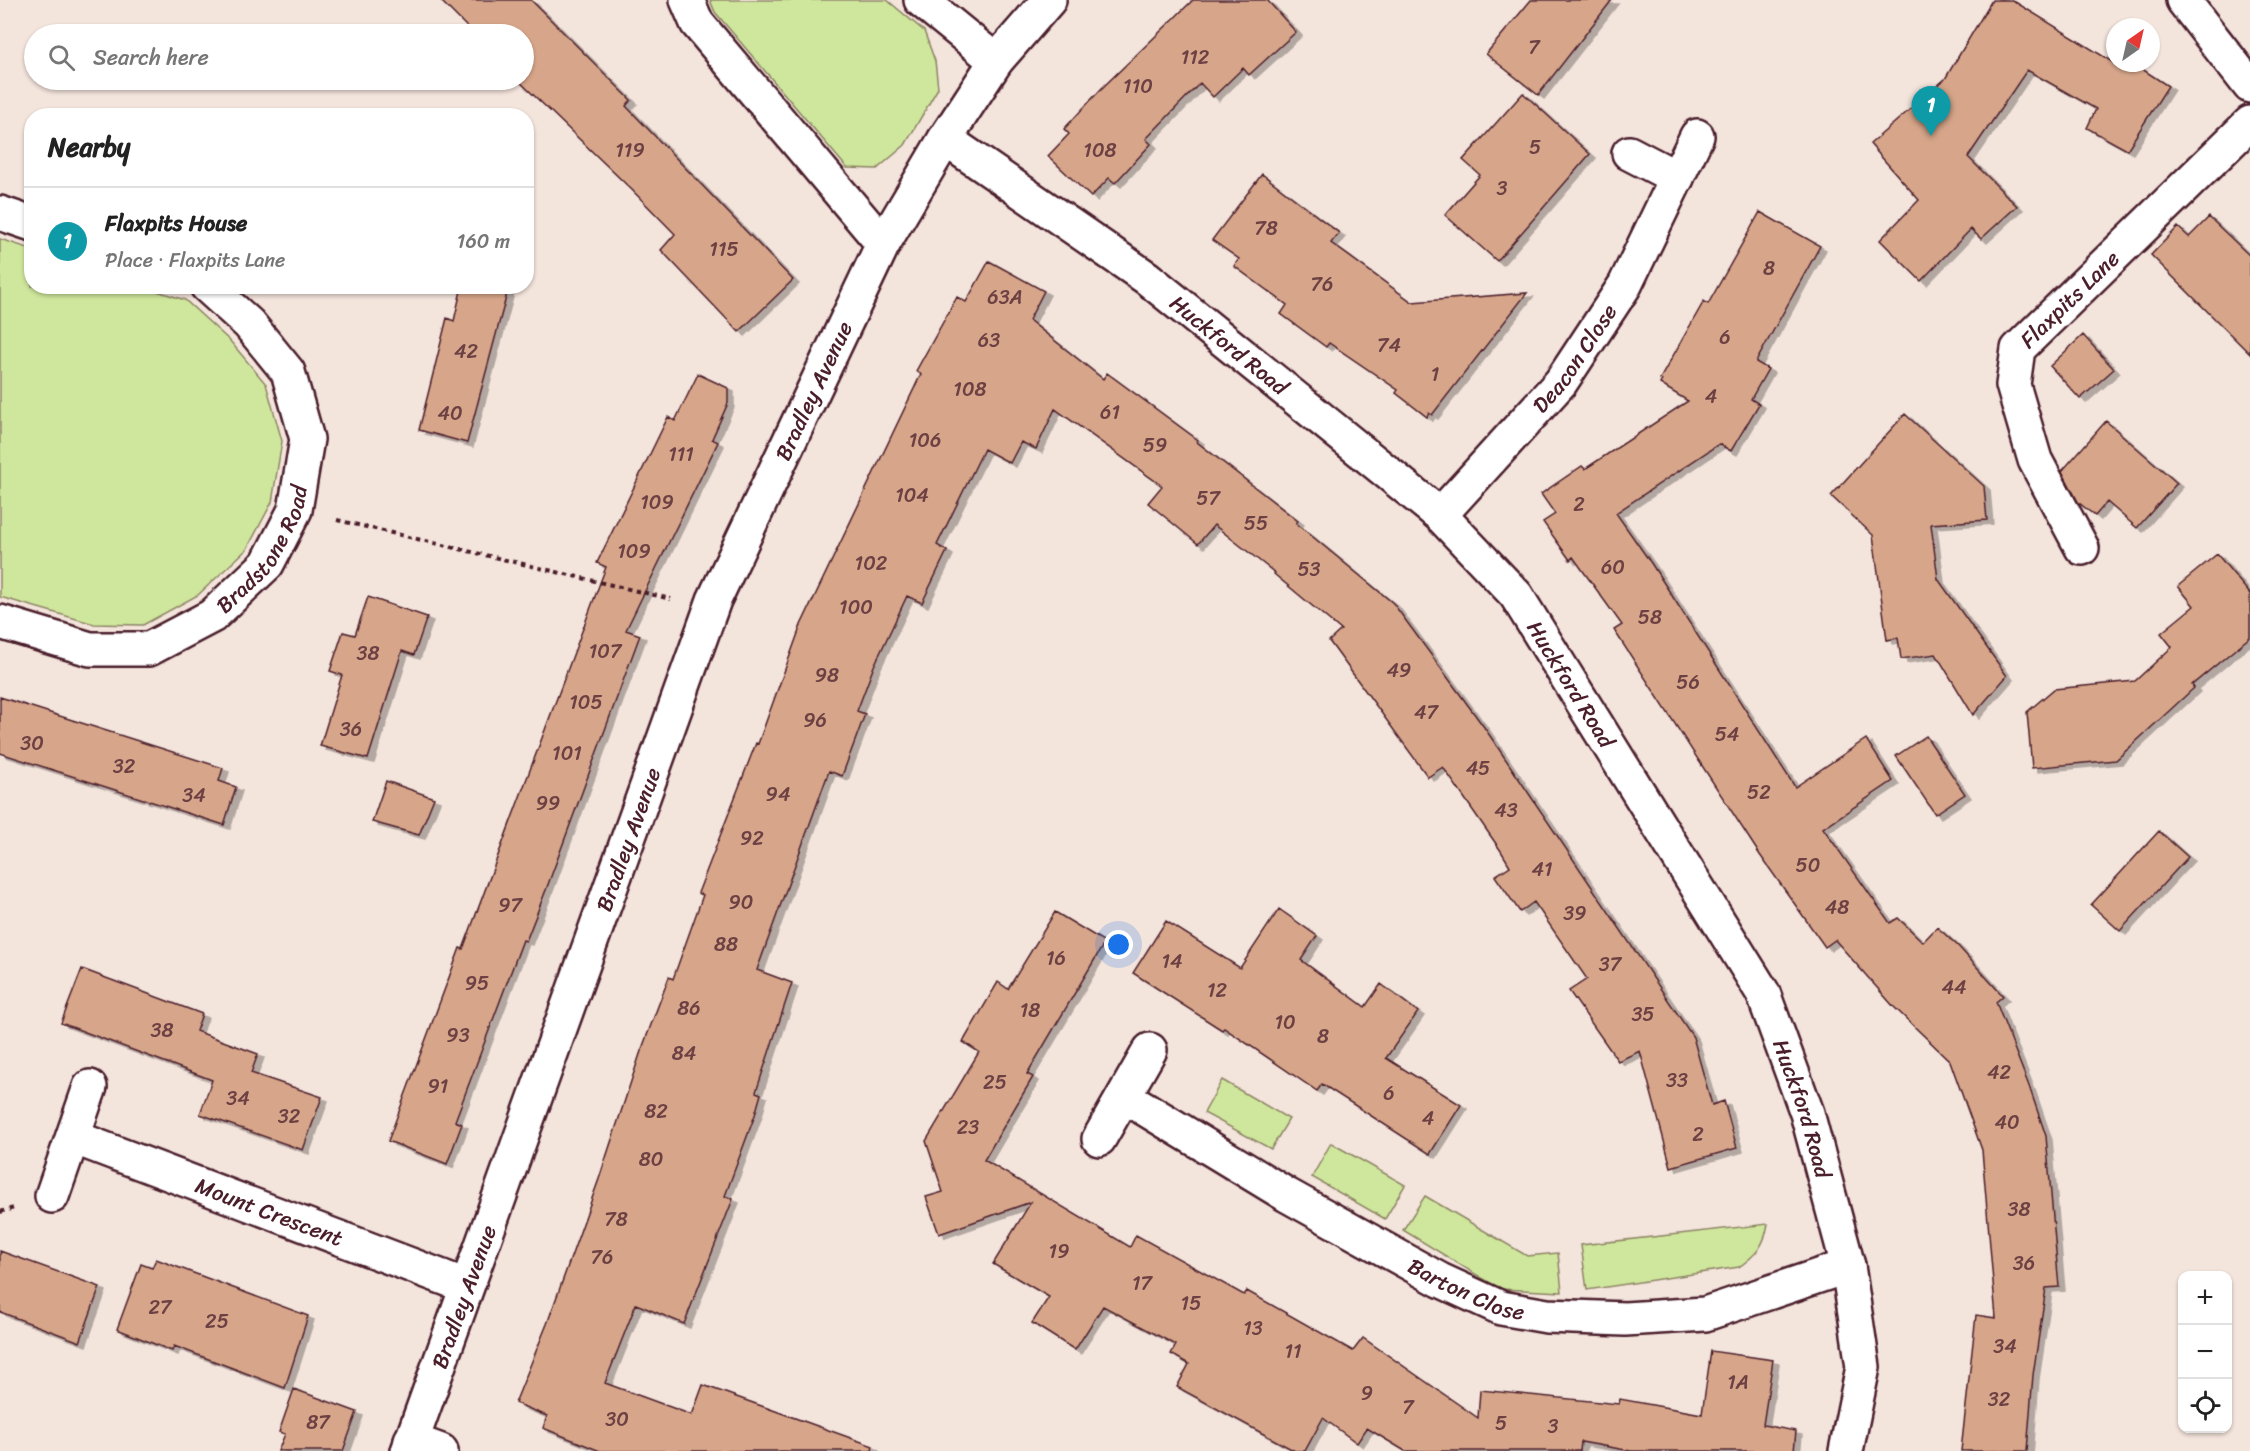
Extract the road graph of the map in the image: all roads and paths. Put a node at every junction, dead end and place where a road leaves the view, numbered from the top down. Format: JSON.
{"nodes":[{"id":1,"x":687,"y":0,"type":"edge"},
{"id":2,"x":921,"y":0,"type":"edge"},
{"id":3,"x":1049,"y":0,"type":"edge"},
{"id":4,"x":2183,"y":0,"type":"edge"},
{"id":5,"x":996,"y":61,"type":"junction"},
{"id":6,"x":2250,"y":86,"type":"edge"},
{"id":7,"x":2250,"y":123,"type":"edge"},
{"id":8,"x":1697,"y":136,"type":"dead end"},
{"id":9,"x":945,"y":139,"type":"junction"},
{"id":10,"x":1629,"y":153,"type":"dead end"},
{"id":11,"x":1677,"y":178,"type":"junction"},
{"id":12,"x":0,"y":213,"type":"edge"},
{"id":13,"x":24,"y":221,"type":"edge"},
{"id":14,"x":883,"y":244,"type":"junction"},
{"id":15,"x":216,"y":294,"type":"edge"},
{"id":16,"x":296,"y":510,"type":"junction"},
{"id":17,"x":1440,"y":515,"type":"junction"},
{"id":18,"x":2082,"y":548,"type":"dead end"},
{"id":19,"x":711,"y":608,"type":"junction"},
{"id":20,"x":0,"y":622,"type":"edge"},
{"id":21,"x":1150,"y":1050,"type":"dead end"},
{"id":22,"x":90,"y":1087,"type":"dead end"},
{"id":23,"x":1124,"y":1096,"type":"junction"},
{"id":24,"x":73,"y":1137,"type":"junction"},
{"id":25,"x":1099,"y":1139,"type":"dead end"},
{"id":26,"x":52,"y":1196,"type":"dead end"},
{"id":27,"x":1848,"y":1266,"type":"junction"},
{"id":28,"x":466,"y":1286,"type":"junction"},
{"id":29,"x":420,"y":1447,"type":"edge"},
{"id":30,"x":1846,"y":1451,"type":"edge"}],
"edges":[{"from":1,"to":14,"type":"street"},
{"from":2,"to":5,"type":"street"},
{"from":3,"to":5,"type":"street","name":"Bradley Avenue"},
{"from":4,"to":6,"type":"street"},
{"from":5,"to":9,"type":"street","name":"Bradley Avenue"},
{"from":7,"to":18,"type":"street","name":"Flaxpits Lane"},
{"from":8,"to":11,"type":"street","name":"Deacon Close"},
{"from":9,"to":14,"type":"street","name":"Bradley Avenue"},
{"from":9,"to":17,"type":"street","name":"Huckford Road"},
{"from":10,"to":11,"type":"street"},
{"from":11,"to":17,"type":"street","name":"Deacon Close"},
{"from":12,"to":13,"type":"street"},
{"from":14,"to":19,"type":"street","name":"Bradley Avenue"},
{"from":15,"to":16,"type":"street","name":"Bradstone Road"},
{"from":16,"to":19,"type":"path"},
{"from":16,"to":20,"type":"street","name":"Bradstone Road"},
{"from":17,"to":27,"type":"street","name":"Huckford Road"},
{"from":19,"to":28,"type":"street","name":"Bradley Avenue"},
{"from":21,"to":23,"type":"street"},
{"from":22,"to":24,"type":"street"},
{"from":23,"to":25,"type":"street"},
{"from":23,"to":27,"type":"street","name":"Barton Close"},
{"from":24,"to":26,"type":"street"},
{"from":24,"to":28,"type":"street","name":"Mount Crescent"},
{"from":27,"to":30,"type":"street","name":"Huckford Road"},
{"from":28,"to":29,"type":"street","name":"Bradley Avenue"}]}
